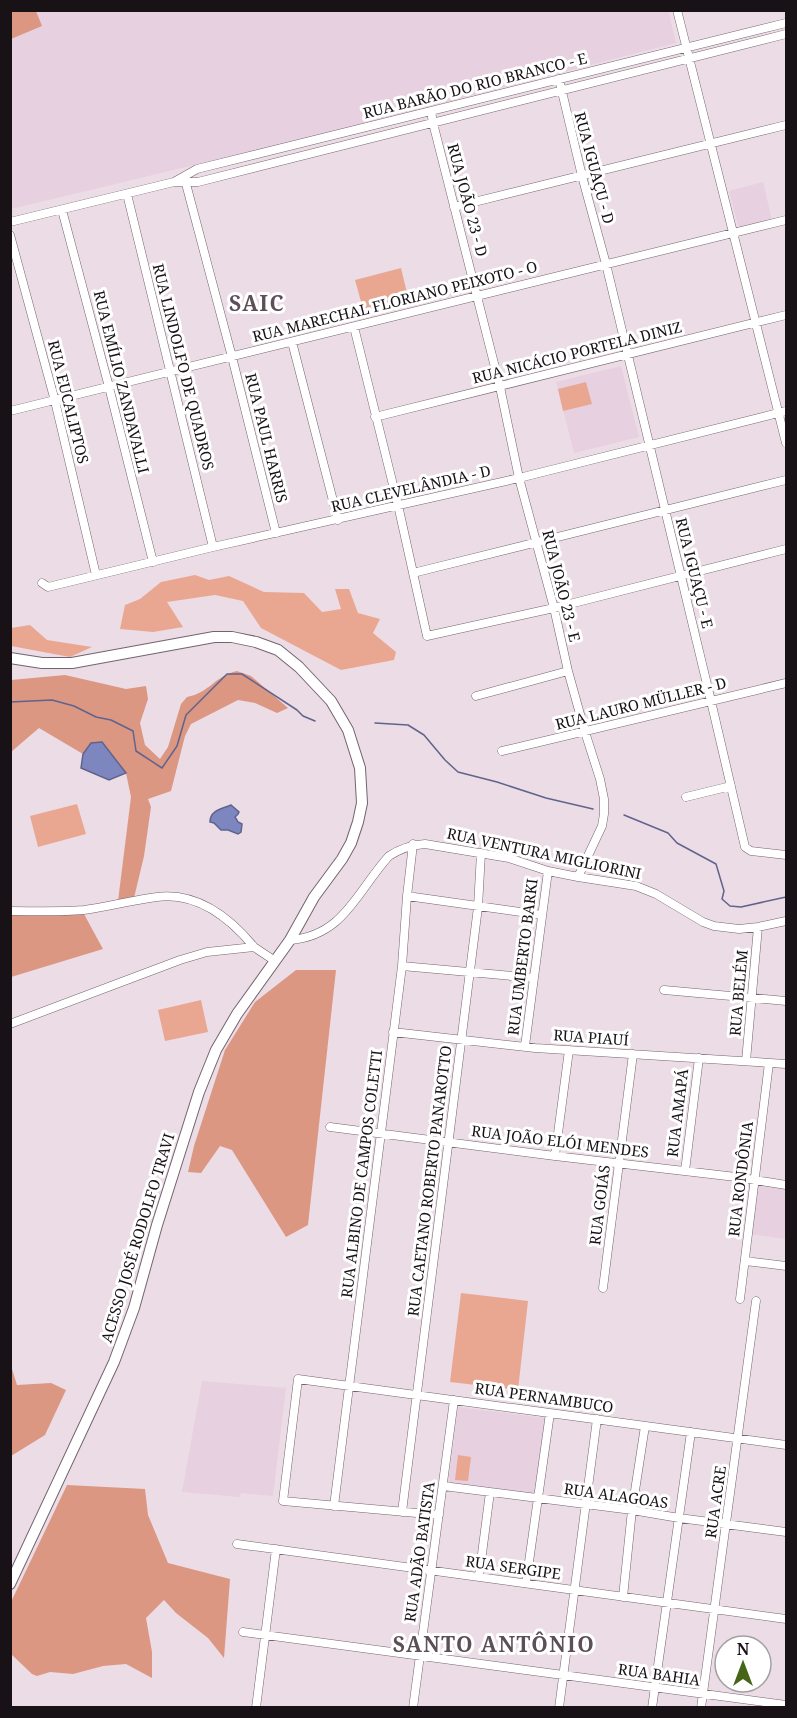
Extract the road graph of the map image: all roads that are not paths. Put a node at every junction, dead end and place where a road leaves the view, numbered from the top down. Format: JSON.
{"nodes":[{"id":1,"x":676,"y":10,"type":"edge"},
{"id":2,"x":786,"y":23,"type":"edge"},
{"id":3,"x":775,"y":26,"type":"junction"},
{"id":4,"x":782,"y":35,"type":"edge"},
{"id":5,"x":686,"y":47,"type":"junction"},
{"id":6,"x":689,"y":58,"type":"junction"},
{"id":7,"x":626,"y":62,"type":"junction"},
{"id":8,"x":627,"y":74,"type":"junction"},
{"id":9,"x":559,"y":79,"type":"junction"},
{"id":10,"x":560,"y":91,"type":"junction"},
{"id":11,"x":506,"y":92,"type":"junction"},
{"id":12,"x":508,"y":104,"type":"junction"},
{"id":13,"x":431,"y":111,"type":"junction"},
{"id":14,"x":432,"y":123,"type":"junction"},
{"id":15,"x":786,"y":125,"type":"edge"},
{"id":16,"x":711,"y":143,"type":"junction"},
{"id":17,"x":582,"y":176,"type":"junction"},
{"id":18,"x":185,"y":179,"type":"junction"},
{"id":19,"x":127,"y":194,"type":"junction"},
{"id":20,"x":454,"y":207,"type":"junction"},
{"id":21,"x":62,"y":210,"type":"junction"},
{"id":22,"x":786,"y":220,"type":"edge"},
{"id":23,"x":10,"y":222,"type":"edge"},
{"id":24,"x":733,"y":233,"type":"junction"},
{"id":25,"x":10,"y":235,"type":"edge"},
{"id":26,"x":606,"y":264,"type":"junction"},
{"id":27,"x":478,"y":296,"type":"junction"},
{"id":28,"x":786,"y":315,"type":"edge"},
{"id":29,"x":756,"y":323,"type":"junction"},
{"id":30,"x":354,"y":327,"type":"junction"},
{"id":31,"x":292,"y":342,"type":"junction"},
{"id":32,"x":628,"y":355,"type":"junction"},
{"id":33,"x":232,"y":357,"type":"junction"},
{"id":34,"x":170,"y":372,"type":"junction"},
{"id":35,"x":109,"y":387,"type":"junction"},
{"id":36,"x":500,"y":387,"type":"junction"},
{"id":37,"x":54,"y":401,"type":"junction"},
{"id":38,"x":10,"y":411,"type":"edge"},
{"id":39,"x":783,"y":412,"type":"edge"},
{"id":40,"x":375,"y":417,"type":"junction"},
{"id":41,"x":786,"y":443,"type":"edge"},
{"id":42,"x":649,"y":444,"type":"junction"},
{"id":43,"x":519,"y":478,"type":"junction"},
{"id":44,"x":786,"y":480,"type":"edge"},
{"id":45,"x":398,"y":506,"type":"junction"},
{"id":46,"x":665,"y":511,"type":"junction"},
{"id":47,"x":338,"y":520,"type":"junction"},
{"id":48,"x":276,"y":533,"type":"junction"},
{"id":49,"x":536,"y":543,"type":"junction"},
{"id":50,"x":213,"y":547,"type":"junction"},
{"id":51,"x":786,"y":549,"type":"edge"},
{"id":52,"x":153,"y":562,"type":"junction"},
{"id":53,"x":413,"y":573,"type":"junction"},
{"id":54,"x":96,"y":575,"type":"junction"},
{"id":55,"x":681,"y":575,"type":"junction"},
{"id":56,"x":42,"y":583,"type":"dead end"},
{"id":57,"x":554,"y":608,"type":"junction"},
{"id":58,"x":10,"y":658,"type":"edge"},
{"id":59,"x":568,"y":671,"type":"junction"},
{"id":60,"x":786,"y":683,"type":"edge"},
{"id":61,"x":476,"y":696,"type":"dead end"},
{"id":62,"x":711,"y":701,"type":"junction"},
{"id":63,"x":585,"y":732,"type":"junction"},
{"id":64,"x":502,"y":751,"type":"dead end"},
{"id":65,"x":731,"y":786,"type":"junction"},
{"id":66,"x":686,"y":797,"type":"dead end"},
{"id":67,"x":413,"y":844,"type":"junction"},
{"id":68,"x":481,"y":853,"type":"junction"},
{"id":69,"x":786,"y":855,"type":"edge"},
{"id":70,"x":548,"y":871,"type":"junction"},
{"id":71,"x":578,"y":877,"type":"junction"},
{"id":72,"x":407,"y":896,"type":"junction"},
{"id":73,"x":478,"y":906,"type":"junction"},
{"id":74,"x":10,"y":911,"type":"edge"},
{"id":75,"x":542,"y":915,"type":"junction"},
{"id":76,"x":786,"y":921,"type":"edge"},
{"id":77,"x":758,"y":927,"type":"junction"},
{"id":78,"x":290,"y":940,"type":"junction"},
{"id":79,"x":254,"y":947,"type":"junction"},
{"id":80,"x":275,"y":961,"type":"junction"},
{"id":81,"x":402,"y":966,"type":"junction"},
{"id":82,"x":469,"y":972,"type":"junction"},
{"id":83,"x":534,"y":978,"type":"junction"},
{"id":84,"x":664,"y":990,"type":"dead end"},
{"id":85,"x":752,"y":998,"type":"junction"},
{"id":86,"x":786,"y":1001,"type":"edge"},
{"id":87,"x":10,"y":1024,"type":"edge"},
{"id":88,"x":393,"y":1032,"type":"junction"},
{"id":89,"x":461,"y":1040,"type":"junction"},
{"id":90,"x":525,"y":1046,"type":"junction"},
{"id":91,"x":569,"y":1050,"type":"junction"},
{"id":92,"x":633,"y":1054,"type":"junction"},
{"id":93,"x":699,"y":1058,"type":"junction"},
{"id":94,"x":746,"y":1061,"type":"junction"},
{"id":95,"x":769,"y":1063,"type":"junction"},
{"id":96,"x":786,"y":1064,"type":"edge"},
{"id":97,"x":330,"y":1126,"type":"dead end"},
{"id":98,"x":381,"y":1133,"type":"junction"},
{"id":99,"x":448,"y":1142,"type":"junction"},
{"id":100,"x":555,"y":1156,"type":"junction"},
{"id":101,"x":619,"y":1162,"type":"junction"},
{"id":102,"x":685,"y":1171,"type":"junction"},
{"id":103,"x":754,"y":1180,"type":"junction"},
{"id":104,"x":786,"y":1185,"type":"edge"},
{"id":105,"x":745,"y":1261,"type":"junction"},
{"id":106,"x":786,"y":1266,"type":"edge"},
{"id":107,"x":603,"y":1288,"type":"dead end"},
{"id":108,"x":740,"y":1299,"type":"dead end"},
{"id":109,"x":756,"y":1301,"type":"dead end"},
{"id":110,"x":349,"y":1386,"type":"junction"},
{"id":111,"x":417,"y":1395,"type":"junction"},
{"id":112,"x":454,"y":1400,"type":"junction"},
{"id":113,"x":550,"y":1413,"type":"junction"},
{"id":114,"x":597,"y":1419,"type":"junction"},
{"id":115,"x":645,"y":1425,"type":"junction"},
{"id":116,"x":692,"y":1432,"type":"junction"},
{"id":117,"x":738,"y":1438,"type":"junction"},
{"id":118,"x":786,"y":1444,"type":"edge"},
{"id":119,"x":443,"y":1486,"type":"junction"},
{"id":120,"x":490,"y":1492,"type":"junction"},
{"id":121,"x":538,"y":1499,"type":"junction"},
{"id":122,"x":585,"y":1505,"type":"junction"},
{"id":123,"x":334,"y":1506,"type":"junction"},
{"id":124,"x":632,"y":1510,"type":"junction"},
{"id":125,"x":402,"y":1512,"type":"junction"},
{"id":126,"x":439,"y":1515,"type":"junction"},
{"id":127,"x":679,"y":1518,"type":"junction"},
{"id":128,"x":727,"y":1524,"type":"junction"},
{"id":129,"x":786,"y":1532,"type":"edge"},
{"id":130,"x":237,"y":1544,"type":"dead end"},
{"id":131,"x":276,"y":1549,"type":"junction"},
{"id":132,"x":432,"y":1570,"type":"junction"},
{"id":133,"x":479,"y":1577,"type":"junction"},
{"id":134,"x":526,"y":1583,"type":"junction"},
{"id":135,"x":10,"y":1584,"type":"edge"},
{"id":136,"x":576,"y":1590,"type":"junction"},
{"id":137,"x":623,"y":1596,"type":"junction"},
{"id":138,"x":667,"y":1602,"type":"junction"},
{"id":139,"x":714,"y":1609,"type":"junction"},
{"id":140,"x":786,"y":1619,"type":"edge"},
{"id":141,"x":243,"y":1632,"type":"dead end"},
{"id":142,"x":265,"y":1635,"type":"junction"},
{"id":143,"x":420,"y":1656,"type":"junction"},
{"id":144,"x":564,"y":1675,"type":"junction"},
{"id":145,"x":655,"y":1688,"type":"junction"},
{"id":146,"x":702,"y":1695,"type":"junction"},
{"id":147,"x":786,"y":1705,"type":"edge"},
{"id":148,"x":255,"y":1707,"type":"edge"},
{"id":149,"x":414,"y":1707,"type":"edge"},
{"id":150,"x":560,"y":1707,"type":"edge"},
{"id":151,"x":652,"y":1707,"type":"edge"},
{"id":152,"x":701,"y":1707,"type":"edge"}],
"edges":[{"from":1,"to":5,"type":"street"},
{"from":2,"to":3,"type":"street","name":"RUA BARÃO DO RIO BRANCO - E"},
{"from":3,"to":4,"type":"street"},
{"from":3,"to":5,"type":"street","name":"RUA BARÃO DO RIO BRANCO - E"},
{"from":4,"to":6,"type":"street","name":"RUA BARÃO DO RIO BRANCO - E"},
{"from":5,"to":6,"type":"street"},
{"from":5,"to":7,"type":"street","name":"RUA BARÃO DO RIO BRANCO - E"},
{"from":6,"to":8,"type":"street","name":"RUA BARÃO DO RIO BRANCO - E"},
{"from":6,"to":16,"type":"street"},
{"from":7,"to":8,"type":"street"},
{"from":7,"to":9,"type":"street","name":"RUA BARÃO DO RIO BRANCO - E"},
{"from":8,"to":10,"type":"street","name":"RUA BARÃO DO RIO BRANCO - E"},
{"from":9,"to":10,"type":"street","name":"RUA IGUAÇU - D"},
{"from":9,"to":11,"type":"street","name":"RUA BARÃO DO RIO BRANCO - E"},
{"from":10,"to":12,"type":"street","name":"RUA BARÃO DO RIO BRANCO - E"},
{"from":10,"to":17,"type":"street","name":"RUA IGUAÇU - D"},
{"from":11,"to":12,"type":"street"},
{"from":11,"to":13,"type":"street","name":"RUA BARÃO DO RIO BRANCO - E"},
{"from":12,"to":14,"type":"street","name":"RUA BARÃO DO RIO BRANCO - E"},
{"from":13,"to":14,"type":"street","name":"RUA JOÃO 23 - D"},
{"from":13,"to":18,"type":"street","name":"RUA BARÃO DO RIO BRANCO - E"},
{"from":14,"to":18,"type":"street","name":"RUA BARÃO DO RIO BRANCO - E"},
{"from":14,"to":20,"type":"street","name":"RUA JOÃO 23 - D"},
{"from":15,"to":16,"type":"street"},
{"from":16,"to":17,"type":"street"},
{"from":16,"to":24,"type":"street"},
{"from":17,"to":20,"type":"street"},
{"from":17,"to":26,"type":"street","name":"RUA IGUAÇU - D"},
{"from":18,"to":19,"type":"street","name":"RUA BARÃO DO RIO BRANCO - E"},
{"from":18,"to":33,"type":"street","name":"RUA PAUL HARRIS"},
{"from":19,"to":21,"type":"street","name":"RUA BARÃO DO RIO BRANCO - E"},
{"from":19,"to":34,"type":"street","name":"RUA LINDOLFO DE QUADROS"},
{"from":20,"to":27,"type":"street","name":"RUA JOÃO 23 - D"},
{"from":21,"to":23,"type":"street","name":"RUA BARÃO DO RIO BRANCO - E"},
{"from":21,"to":35,"type":"street","name":"RUA EMÍLIO ZANDAVALLI"},
{"from":22,"to":24,"type":"street","name":"RUA MARECHAL FLORIANO PEIXOTO - O"},
{"from":24,"to":26,"type":"street","name":"RUA MARECHAL FLORIANO PEIXOTO - O"},
{"from":24,"to":29,"type":"street"},
{"from":25,"to":37,"type":"street","name":"RUA EUCALIPTOS"},
{"from":26,"to":27,"type":"street","name":"RUA MARECHAL FLORIANO PEIXOTO - O"},
{"from":26,"to":32,"type":"street","name":"RUA IGUAÇU - E"},
{"from":27,"to":30,"type":"street","name":"RUA MARECHAL FLORIANO PEIXOTO - O"},
{"from":27,"to":36,"type":"street","name":"RUA JOÃO 23 - E"},
{"from":28,"to":29,"type":"street","name":"RUA NICÁCIO PORTELA DINIZ"},
{"from":29,"to":32,"type":"street","name":"RUA NICÁCIO PORTELA DINIZ"},
{"from":29,"to":39,"type":"street"},
{"from":30,"to":31,"type":"street","name":"RUA MARECHAL FLORIANO PEIXOTO - O"},
{"from":30,"to":40,"type":"street"},
{"from":31,"to":33,"type":"street","name":"RUA MARECHAL FLORIANO PEIXOTO - O"},
{"from":31,"to":47,"type":"street"},
{"from":32,"to":36,"type":"street","name":"RUA NICÁCIO PORTELA DINIZ"},
{"from":32,"to":42,"type":"street","name":"RUA IGUAÇU - E"},
{"from":33,"to":34,"type":"street","name":"RUA MARECHAL FLORIANO PEIXOTO - O"},
{"from":33,"to":48,"type":"street","name":"RUA PAUL HARRIS"},
{"from":34,"to":35,"type":"street","name":"RUA MARECHAL FLORIANO PEIXOTO - O"},
{"from":34,"to":50,"type":"street","name":"RUA LINDOLFO DE QUADROS"},
{"from":35,"to":37,"type":"street","name":"RUA MARECHAL FLORIANO PEIXOTO - O"},
{"from":35,"to":52,"type":"street","name":"RUA EMÍLIO ZANDAVALLI"},
{"from":36,"to":40,"type":"street","name":"RUA NICÁCIO PORTELA DINIZ"},
{"from":36,"to":43,"type":"street","name":"RUA JOÃO 23 - E"},
{"from":37,"to":38,"type":"street","name":"RUA MARECHAL FLORIANO PEIXOTO - O"},
{"from":37,"to":54,"type":"street","name":"RUA EUCALIPTOS"},
{"from":39,"to":41,"type":"street"},
{"from":39,"to":42,"type":"street","name":"RUA CLEVELÂNDIA - D"},
{"from":40,"to":45,"type":"street"},
{"from":42,"to":43,"type":"street","name":"RUA CLEVELÂNDIA - D"},
{"from":42,"to":46,"type":"street","name":"RUA IGUAÇU - E"},
{"from":43,"to":45,"type":"street","name":"RUA CLEVELÂNDIA - D"},
{"from":43,"to":49,"type":"street","name":"RUA JOÃO 23 - E"},
{"from":44,"to":46,"type":"street"},
{"from":45,"to":47,"type":"street","name":"RUA CLEVELÂNDIA - D"},
{"from":45,"to":53,"type":"street"},
{"from":46,"to":49,"type":"street"},
{"from":46,"to":55,"type":"street","name":"RUA IGUAÇU - E"},
{"from":47,"to":48,"type":"street","name":"RUA CLEVELÂNDIA - D"},
{"from":48,"to":50,"type":"street","name":"RUA CLEVELÂNDIA - D"},
{"from":49,"to":53,"type":"street"},
{"from":49,"to":57,"type":"street","name":"RUA JOÃO 23 - E"},
{"from":50,"to":52,"type":"street","name":"RUA CLEVELÂNDIA - D"},
{"from":51,"to":55,"type":"street"},
{"from":52,"to":54,"type":"street","name":"RUA CLEVELÂNDIA - D"},
{"from":53,"to":57,"type":"street"},
{"from":54,"to":56,"type":"street","name":"RUA CLEVELÂNDIA - D"},
{"from":55,"to":57,"type":"street"},
{"from":55,"to":62,"type":"street","name":"RUA IGUAÇU - E"},
{"from":57,"to":59,"type":"street","name":"RUA JOÃO 23 - E"},
{"from":58,"to":78,"type":"highway","name":"ACESSO JOSÉ RODOLFO TRAVI"},
{"from":59,"to":61,"type":"street"},
{"from":59,"to":63,"type":"street","name":"RUA JOÃO 23 - E"},
{"from":60,"to":62,"type":"street","name":"RUA LAURO MÜLLER - D"},
{"from":62,"to":63,"type":"street","name":"RUA LAURO MÜLLER - D"},
{"from":62,"to":65,"type":"street","name":"RUA IGUAÇU - E"},
{"from":63,"to":64,"type":"street","name":"RUA LAURO MÜLLER - D"},
{"from":63,"to":71,"type":"street","name":"RUA JOÃO 23 - E"},
{"from":65,"to":66,"type":"street"},
{"from":65,"to":69,"type":"street","name":"RUA IGUAÇU - E"},
{"from":67,"to":68,"type":"street","name":"RUA VENTURA MIGLIORINI"},
{"from":67,"to":72,"type":"street","name":"RUA ALBINO DE CAMPOS COLETTI"},
{"from":67,"to":78,"type":"street"},
{"from":68,"to":70,"type":"street","name":"RUA VENTURA MIGLIORINI"},
{"from":68,"to":73,"type":"street","name":"RUA CAETANO ROBERTO PANAROTTO"},
{"from":70,"to":71,"type":"street","name":"RUA VENTURA MIGLIORINI"},
{"from":70,"to":75,"type":"street","name":"RUA UMBERTO BARKI"},
{"from":71,"to":77,"type":"street","name":"RUA VENTURA MIGLIORINI"},
{"from":72,"to":73,"type":"street"},
{"from":72,"to":81,"type":"street","name":"RUA ALBINO DE CAMPOS COLETTI"},
{"from":73,"to":75,"type":"street"},
{"from":73,"to":82,"type":"street","name":"RUA CAETANO ROBERTO PANAROTTO"},
{"from":74,"to":79,"type":"street"},
{"from":75,"to":83,"type":"street","name":"RUA UMBERTO BARKI"},
{"from":76,"to":77,"type":"street","name":"RUA VENTURA MIGLIORINI"},
{"from":77,"to":85,"type":"street","name":"RUA BELÉM"},
{"from":78,"to":80,"type":"highway","name":"ACESSO JOSÉ RODOLFO TRAVI"},
{"from":79,"to":80,"type":"street"},
{"from":79,"to":87,"type":"street"},
{"from":80,"to":135,"type":"highway","name":"ACESSO JOSÉ RODOLFO TRAVI"},
{"from":81,"to":82,"type":"street"},
{"from":81,"to":88,"type":"street","name":"RUA ALBINO DE CAMPOS COLETTI"},
{"from":82,"to":83,"type":"street"},
{"from":82,"to":89,"type":"street","name":"RUA CAETANO ROBERTO PANAROTTO"},
{"from":83,"to":90,"type":"street","name":"RUA UMBERTO BARKI"},
{"from":84,"to":85,"type":"street"},
{"from":85,"to":86,"type":"street"},
{"from":85,"to":94,"type":"street","name":"RUA BELÉM"},
{"from":88,"to":89,"type":"street","name":"RUA PIAUÍ"},
{"from":88,"to":98,"type":"street","name":"RUA ALBINO DE CAMPOS COLETTI"},
{"from":89,"to":90,"type":"street","name":"RUA PIAUÍ"},
{"from":89,"to":99,"type":"street","name":"RUA CAETANO ROBERTO PANAROTTO"},
{"from":90,"to":91,"type":"street","name":"RUA PIAUÍ"},
{"from":91,"to":92,"type":"street","name":"RUA PIAUÍ"},
{"from":91,"to":100,"type":"street"},
{"from":92,"to":93,"type":"street","name":"RUA PIAUÍ"},
{"from":92,"to":101,"type":"street","name":"RUA GOIÁS"},
{"from":93,"to":94,"type":"street","name":"RUA PIAUÍ"},
{"from":93,"to":102,"type":"street","name":"RUA AMAPÁ"},
{"from":94,"to":95,"type":"street","name":"RUA PIAUÍ"},
{"from":95,"to":96,"type":"street","name":"RUA PIAUÍ"},
{"from":95,"to":103,"type":"street","name":"RUA RONDÔNIA"},
{"from":97,"to":98,"type":"street","name":"RUA JOÃO ELÓI MENDES"},
{"from":98,"to":99,"type":"street","name":"RUA JOÃO ELÓI MENDES"},
{"from":98,"to":110,"type":"street","name":"RUA ALBINO DE CAMPOS COLETTI"},
{"from":99,"to":100,"type":"street","name":"RUA JOÃO ELÓI MENDES"},
{"from":99,"to":111,"type":"street","name":"RUA CAETANO ROBERTO PANAROTTO"},
{"from":100,"to":101,"type":"street","name":"RUA JOÃO ELÓI MENDES"},
{"from":101,"to":102,"type":"street","name":"RUA JOÃO ELÓI MENDES"},
{"from":101,"to":107,"type":"street","name":"RUA GOIÁS"},
{"from":102,"to":103,"type":"street","name":"RUA JOÃO ELÓI MENDES"},
{"from":103,"to":104,"type":"street","name":"RUA JOÃO ELÓI MENDES"},
{"from":103,"to":105,"type":"street","name":"RUA RONDÔNIA"},
{"from":105,"to":106,"type":"street"},
{"from":105,"to":108,"type":"street","name":"RUA RONDÔNIA"},
{"from":109,"to":117,"type":"street","name":"RUA ACRE"},
{"from":110,"to":111,"type":"street","name":"RUA PERNAMBUCO"},
{"from":110,"to":123,"type":"street","name":"RUA ALBINO DE CAMPOS COLETTI"},
{"from":110,"to":123,"type":"street","name":"RUA PERNAMBUCO"},
{"from":111,"to":112,"type":"street","name":"RUA PERNAMBUCO"},
{"from":111,"to":125,"type":"street","name":"RUA CAETANO ROBERTO PANAROTTO"},
{"from":112,"to":113,"type":"street","name":"RUA PERNAMBUCO"},
{"from":112,"to":119,"type":"street","name":"RUA ADÃO BATISTA"},
{"from":113,"to":114,"type":"street","name":"RUA PERNAMBUCO"},
{"from":113,"to":121,"type":"street"},
{"from":114,"to":115,"type":"street","name":"RUA PERNAMBUCO"},
{"from":114,"to":122,"type":"street"},
{"from":115,"to":116,"type":"street","name":"RUA PERNAMBUCO"},
{"from":115,"to":124,"type":"street"},
{"from":116,"to":117,"type":"street","name":"RUA PERNAMBUCO"},
{"from":116,"to":127,"type":"street"},
{"from":117,"to":118,"type":"street","name":"RUA PERNAMBUCO"},
{"from":117,"to":128,"type":"street","name":"RUA ACRE"},
{"from":119,"to":120,"type":"street","name":"RUA ALAGOAS"},
{"from":119,"to":126,"type":"street","name":"RUA ADÃO BATISTA"},
{"from":120,"to":121,"type":"street","name":"RUA ALAGOAS"},
{"from":120,"to":133,"type":"street"},
{"from":121,"to":122,"type":"street","name":"RUA ALAGOAS"},
{"from":121,"to":134,"type":"street"},
{"from":122,"to":124,"type":"street","name":"RUA ALAGOAS"},
{"from":122,"to":136,"type":"street"},
{"from":123,"to":125,"type":"street"},
{"from":124,"to":127,"type":"street","name":"RUA ALAGOAS"},
{"from":124,"to":137,"type":"street"},
{"from":125,"to":126,"type":"street"},
{"from":126,"to":132,"type":"street","name":"RUA ADÃO BATISTA"},
{"from":127,"to":128,"type":"street","name":"RUA ALAGOAS"},
{"from":127,"to":138,"type":"street"},
{"from":128,"to":129,"type":"street","name":"RUA ALAGOAS"},
{"from":128,"to":139,"type":"street","name":"RUA ACRE"},
{"from":130,"to":131,"type":"street","name":"RUA SERGIPE"},
{"from":131,"to":132,"type":"street","name":"RUA SERGIPE"},
{"from":131,"to":142,"type":"street"},
{"from":132,"to":133,"type":"street","name":"RUA SERGIPE"},
{"from":132,"to":143,"type":"street","name":"RUA ADÃO BATISTA"},
{"from":133,"to":134,"type":"street","name":"RUA SERGIPE"},
{"from":134,"to":136,"type":"street","name":"RUA SERGIPE"},
{"from":136,"to":137,"type":"street","name":"RUA SERGIPE"},
{"from":136,"to":144,"type":"street"},
{"from":137,"to":138,"type":"street","name":"RUA SERGIPE"},
{"from":138,"to":139,"type":"street","name":"RUA SERGIPE"},
{"from":138,"to":145,"type":"street"},
{"from":139,"to":140,"type":"street","name":"RUA SERGIPE"},
{"from":139,"to":146,"type":"street","name":"RUA ACRE"},
{"from":141,"to":142,"type":"street","name":"RUA BAHIA"},
{"from":142,"to":143,"type":"street","name":"RUA BAHIA"},
{"from":142,"to":148,"type":"street"},
{"from":143,"to":144,"type":"street","name":"RUA BAHIA"},
{"from":143,"to":149,"type":"street","name":"RUA ADÃO BATISTA"},
{"from":144,"to":145,"type":"street","name":"RUA BAHIA"},
{"from":144,"to":150,"type":"street"},
{"from":145,"to":146,"type":"street","name":"RUA BAHIA"},
{"from":145,"to":151,"type":"street"},
{"from":146,"to":147,"type":"street","name":"RUA BAHIA"},
{"from":146,"to":152,"type":"street","name":"RUA ACRE"}]}
